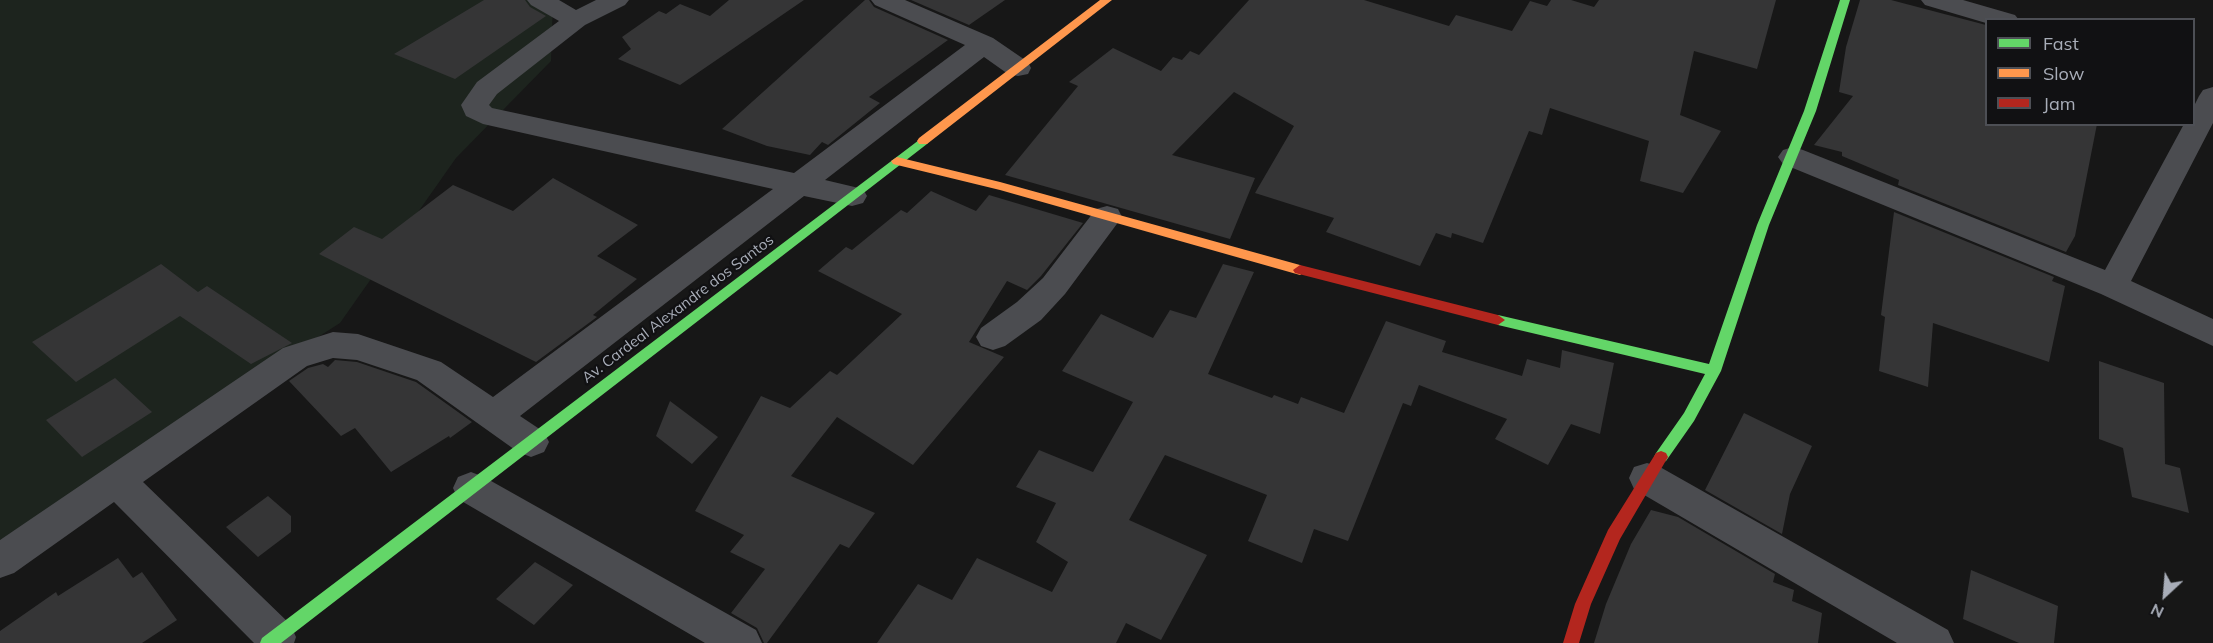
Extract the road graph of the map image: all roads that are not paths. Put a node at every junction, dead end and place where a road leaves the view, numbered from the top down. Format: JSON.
{"nodes":[{"id":1,"x":540,"y":0,"type":"edge"},
{"id":2,"x":616,"y":0,"type":"edge"},
{"id":3,"x":884,"y":0,"type":"edge"},
{"id":4,"x":1107,"y":0,"type":"edge"},
{"id":5,"x":1845,"y":0,"type":"edge"},
{"id":6,"x":1934,"y":0,"type":"edge"},
{"id":7,"x":1999,"y":18,"type":"edge"},
{"id":8,"x":576,"y":20,"type":"junction"},
{"id":9,"x":984,"y":44,"type":"junction"},
{"id":10,"x":1018,"y":68,"type":"junction"},
{"id":11,"x":2195,"y":78,"type":"edge"},
{"id":12,"x":2213,"y":84,"type":"edge"},
{"id":13,"x":2213,"y":96,"type":"edge"},
{"id":14,"x":1793,"y":157,"type":"junction"},
{"id":15,"x":897,"y":161,"type":"junction"},
{"id":16,"x":801,"y":183,"type":"junction"},
{"id":17,"x":852,"y":196,"type":"junction"},
{"id":18,"x":1107,"y":217,"type":"junction"},
{"id":19,"x":2112,"y":286,"type":"junction"},
{"id":20,"x":2213,"y":333,"type":"edge"},
{"id":21,"x":993,"y":337,"type":"dead end"},
{"id":22,"x":1714,"y":371,"type":"junction"},
{"id":23,"x":495,"y":416,"type":"junction"},
{"id":24,"x":531,"y":442,"type":"junction"},
{"id":25,"x":1647,"y":478,"type":"junction"},
{"id":26,"x":117,"y":481,"type":"junction"},
{"id":27,"x":471,"y":488,"type":"junction"},
{"id":28,"x":0,"y":561,"type":"edge"},
{"id":29,"x":272,"y":640,"type":"edge"},
{"id":30,"x":742,"y":643,"type":"edge"},
{"id":31,"x":1571,"y":643,"type":"edge"},
{"id":32,"x":1935,"y":643,"type":"edge"}],
"edges":[{"from":1,"to":8,"type":"street"},
{"from":2,"to":8,"type":"street"},
{"from":3,"to":9,"type":"street"},
{"from":4,"to":10,"type":"street","name":"Av. Cardeal Alexandre dos Santos"},
{"from":5,"to":14,"type":"street"},
{"from":6,"to":7,"type":"street"},
{"from":8,"to":16,"type":"street"},
{"from":9,"to":10,"type":"street"},
{"from":9,"to":16,"type":"street"},
{"from":10,"to":15,"type":"street","name":"Av. Cardeal Alexandre dos Santos"},
{"from":11,"to":12,"type":"street"},
{"from":13,"to":19,"type":"street"},
{"from":14,"to":19,"type":"street"},
{"from":14,"to":22,"type":"street"},
{"from":15,"to":17,"type":"street","name":"Av. Cardeal Alexandre dos Santos"},
{"from":15,"to":18,"type":"street"},
{"from":16,"to":17,"type":"street"},
{"from":16,"to":23,"type":"street"},
{"from":17,"to":24,"type":"street","name":"Av. Cardeal Alexandre dos Santos"},
{"from":18,"to":21,"type":"street"},
{"from":18,"to":22,"type":"street"},
{"from":19,"to":20,"type":"street"},
{"from":22,"to":25,"type":"street"},
{"from":23,"to":24,"type":"street"},
{"from":23,"to":26,"type":"street"},
{"from":24,"to":27,"type":"street","name":"Av. Cardeal Alexandre dos Santos"},
{"from":25,"to":31,"type":"street"},
{"from":25,"to":32,"type":"street"},
{"from":26,"to":28,"type":"street"},
{"from":26,"to":29,"type":"street"},
{"from":27,"to":29,"type":"street","name":"Av. Cardeal Alexandre dos Santos"},
{"from":27,"to":30,"type":"street"}]}
